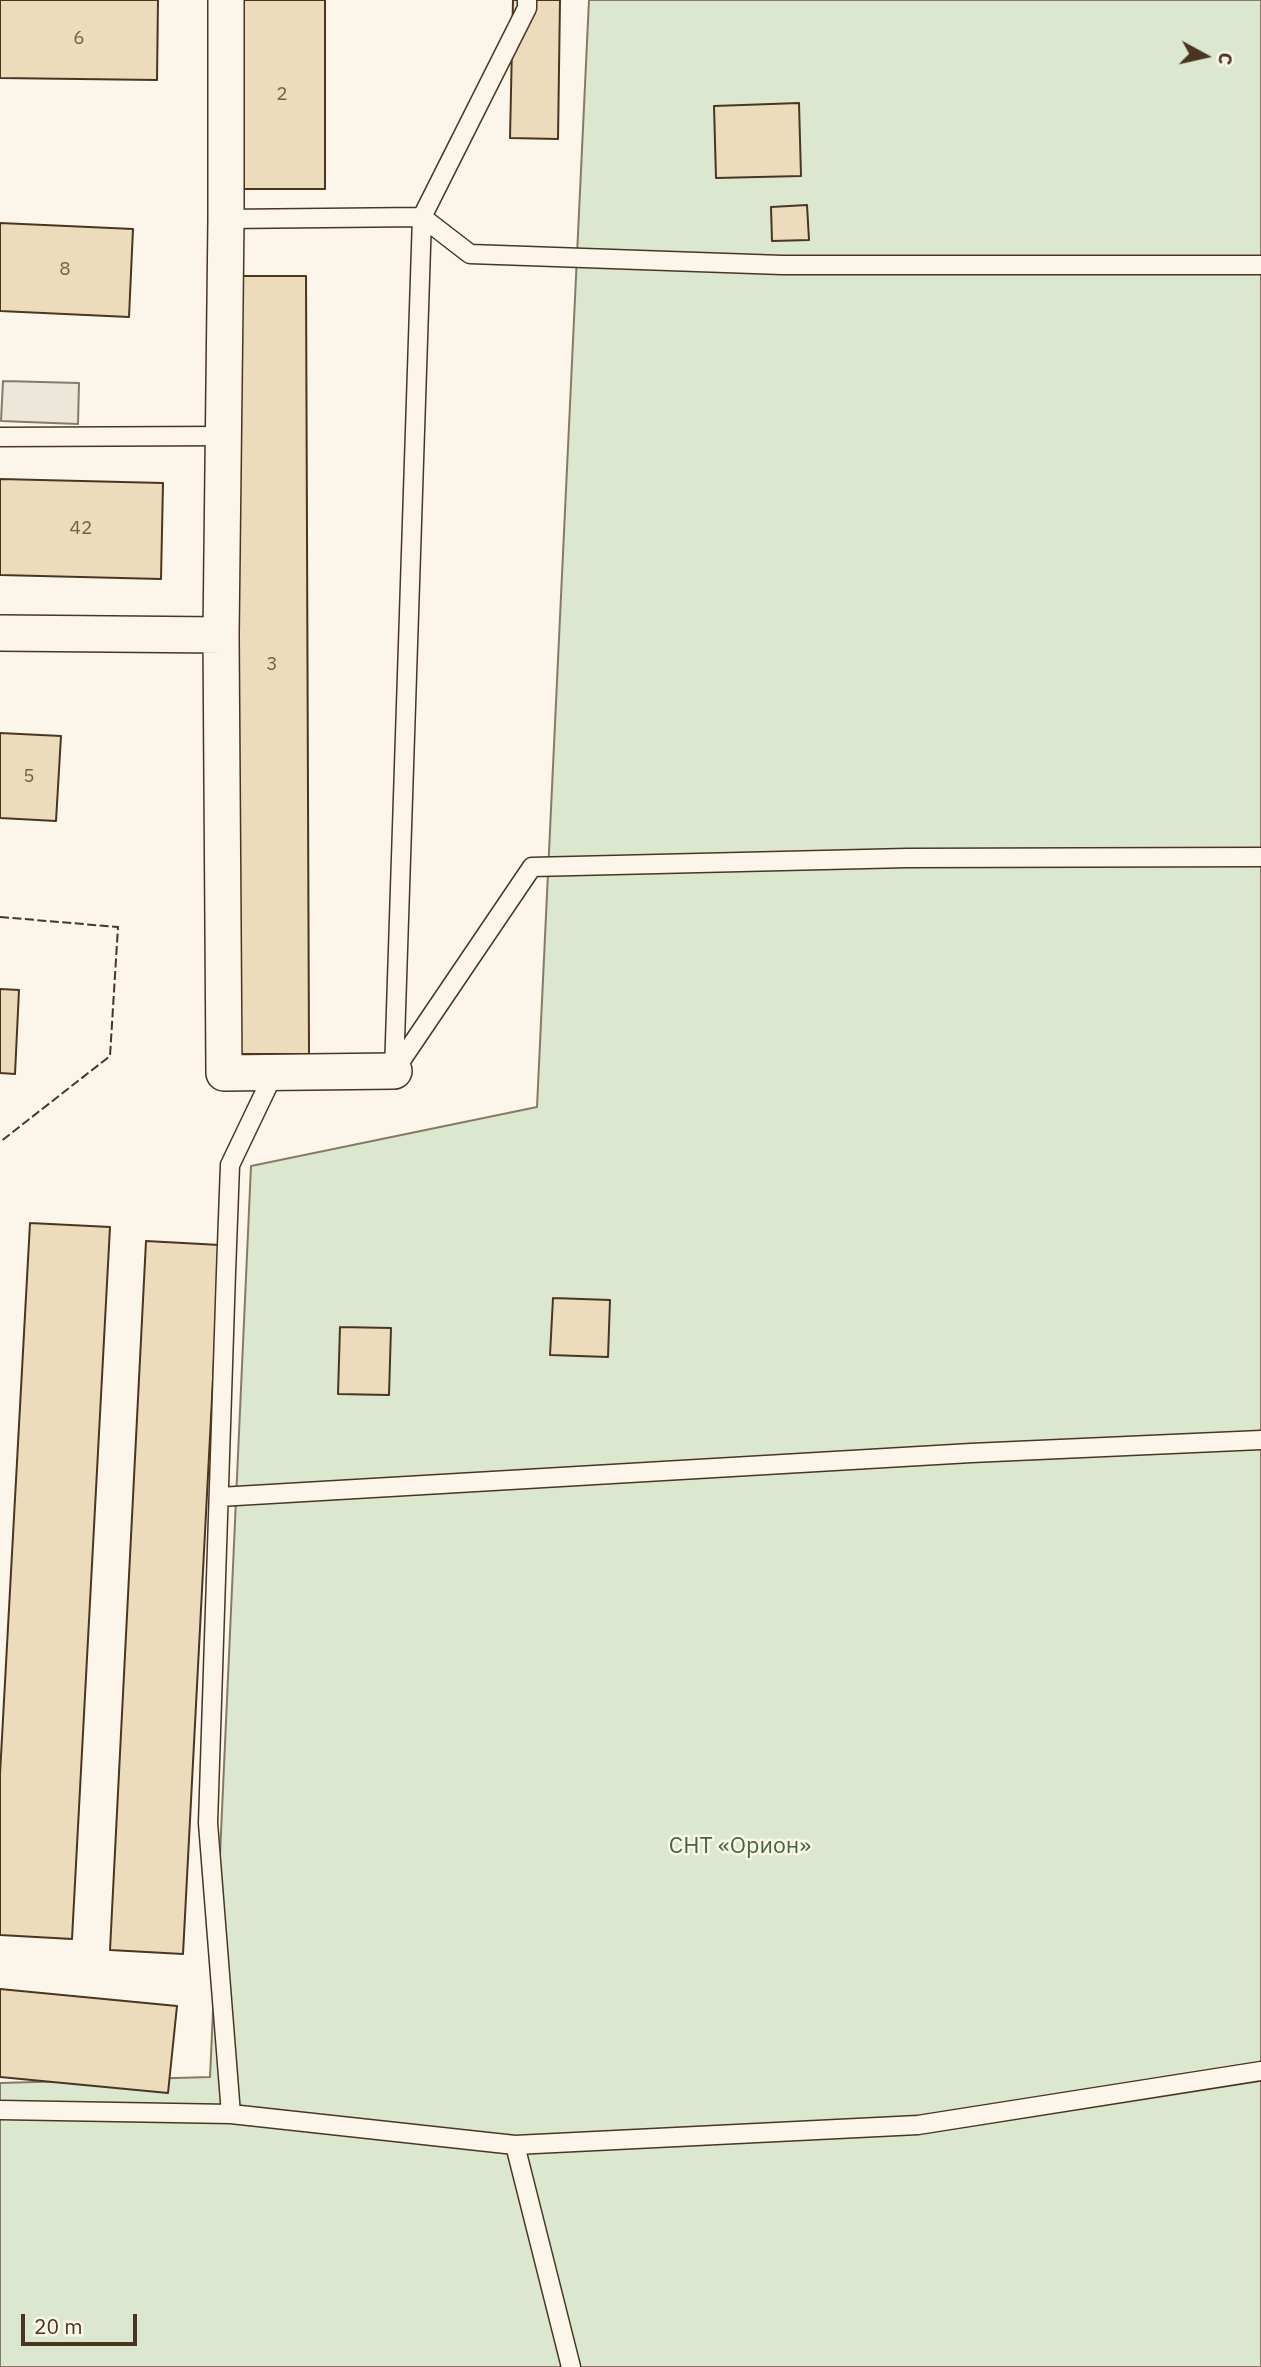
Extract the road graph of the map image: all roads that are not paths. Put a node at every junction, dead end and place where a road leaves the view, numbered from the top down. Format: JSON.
{"nodes":[{"id":1,"x":226,"y":0,"type":"edge"},
{"id":2,"x":527,"y":0,"type":"edge"},
{"id":3,"x":422,"y":217,"type":"junction"},
{"id":4,"x":226,"y":219,"type":"junction"},
{"id":5,"x":1261,"y":265,"type":"edge"},
{"id":6,"x":223,"y":436,"type":"junction"},
{"id":7,"x":0,"y":437,"type":"edge"},
{"id":8,"x":0,"y":634,"type":"edge"},
{"id":9,"x":221,"y":635,"type":"junction"},
{"id":10,"x":1261,"y":857,"type":"edge"},
{"id":11,"x":394,"y":1071,"type":"junction"},
{"id":12,"x":274,"y":1073,"type":"junction"},
{"id":13,"x":1261,"y":1440,"type":"edge"},
{"id":14,"x":219,"y":1497,"type":"junction"},
{"id":15,"x":1261,"y":2071,"type":"edge"},
{"id":16,"x":0,"y":2110,"type":"edge"},
{"id":17,"x":231,"y":2114,"type":"junction"},
{"id":18,"x":515,"y":2145,"type":"junction"},
{"id":19,"x":571,"y":2367,"type":"edge"}],
"edges":[{"from":1,"to":4,"type":"street"},
{"from":2,"to":3,"type":"lane"},
{"from":3,"to":4,"type":"lane"},
{"from":3,"to":5,"type":"lane"},
{"from":3,"to":11,"type":"lane"},
{"from":4,"to":6,"type":"street"},
{"from":6,"to":7,"type":"lane"},
{"from":6,"to":9,"type":"street"},
{"from":8,"to":9,"type":"street"},
{"from":9,"to":12,"type":"street"},
{"from":10,"to":11,"type":"lane"},
{"from":11,"to":12,"type":"street"},
{"from":12,"to":14,"type":"lane"},
{"from":13,"to":14,"type":"lane"},
{"from":14,"to":17,"type":"lane"},
{"from":15,"to":18,"type":"lane"},
{"from":16,"to":17,"type":"lane"},
{"from":17,"to":18,"type":"lane"},
{"from":18,"to":19,"type":"lane"}]}
